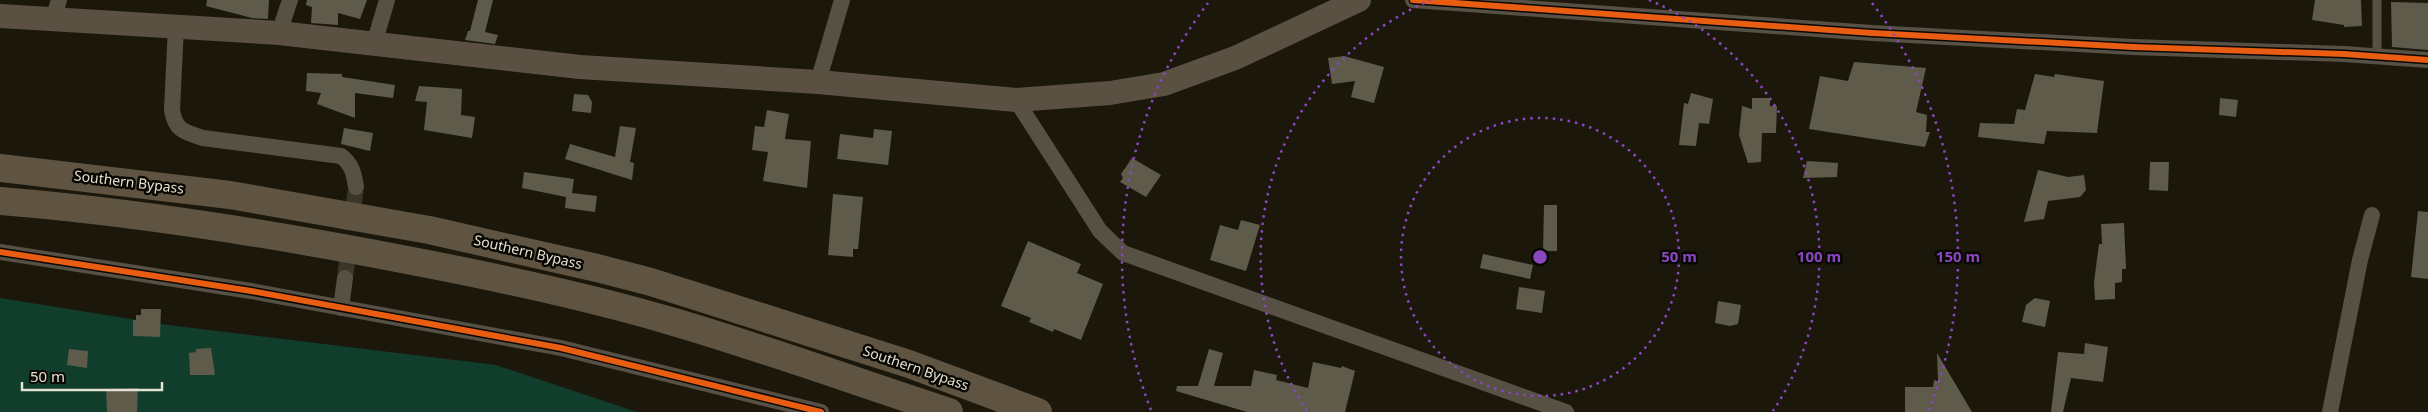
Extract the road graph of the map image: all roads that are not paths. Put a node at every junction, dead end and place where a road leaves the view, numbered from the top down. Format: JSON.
{"nodes":[{"id":1,"x":290,"y":0,"type":"edge"},
{"id":2,"x":387,"y":0,"type":"edge"},
{"id":3,"x":842,"y":0,"type":"edge"},
{"id":4,"x":1359,"y":0,"type":"edge"},
{"id":5,"x":1413,"y":0,"type":"edge"},
{"id":6,"x":2376,"y":0,"type":"edge"},
{"id":7,"x":56,"y":10,"type":"edge"},
{"id":8,"x":0,"y":16,"type":"edge"},
{"id":9,"x":176,"y":26,"type":"junction"},
{"id":10,"x":279,"y":34,"type":"junction"},
{"id":11,"x":374,"y":44,"type":"junction"},
{"id":12,"x":2377,"y":56,"type":"junction"},
{"id":13,"x":2428,"y":60,"type":"edge"},
{"id":14,"x":818,"y":82,"type":"junction"},
{"id":15,"x":1016,"y":100,"type":"junction"},
{"id":16,"x":0,"y":168,"type":"edge"},
{"id":17,"x":356,"y":187,"type":"tunnel mouth"},
{"id":18,"x":0,"y":201,"type":"edge"},
{"id":19,"x":2372,"y":215,"type":"dead end"},
{"id":20,"x":0,"y":252,"type":"edge"},
{"id":21,"x":346,"y":278,"type":"tunnel mouth"},
{"id":22,"x":342,"y":308,"type":"junction"},
{"id":23,"x":821,"y":412,"type":"edge"},
{"id":24,"x":949,"y":412,"type":"edge"},
{"id":25,"x":1038,"y":412,"type":"edge"},
{"id":26,"x":1566,"y":412,"type":"edge"},
{"id":27,"x":2330,"y":412,"type":"edge"}],
"edges":[{"from":1,"to":10,"type":"street"},
{"from":2,"to":11,"type":"street"},
{"from":3,"to":14,"type":"street"},
{"from":4,"to":15,"type":"main road"},
{"from":5,"to":12,"type":"street"},
{"from":6,"to":12,"type":"lane"},
{"from":7,"to":8,"type":"main road"},
{"from":7,"to":9,"type":"main road"},
{"from":9,"to":10,"type":"main road"},
{"from":9,"to":17,"type":"street"},
{"from":10,"to":11,"type":"main road"},
{"from":11,"to":14,"type":"main road"},
{"from":12,"to":13,"type":"street"},
{"from":14,"to":15,"type":"main road"},
{"from":15,"to":26,"type":"street"},
{"from":16,"to":25,"type":"highway","name":"Southern Bypass"},
{"from":18,"to":24,"type":"highway"},
{"from":19,"to":27,"type":"street"},
{"from":20,"to":22,"type":"street"},
{"from":21,"to":22,"type":"street"},
{"from":22,"to":23,"type":"street"}]}
